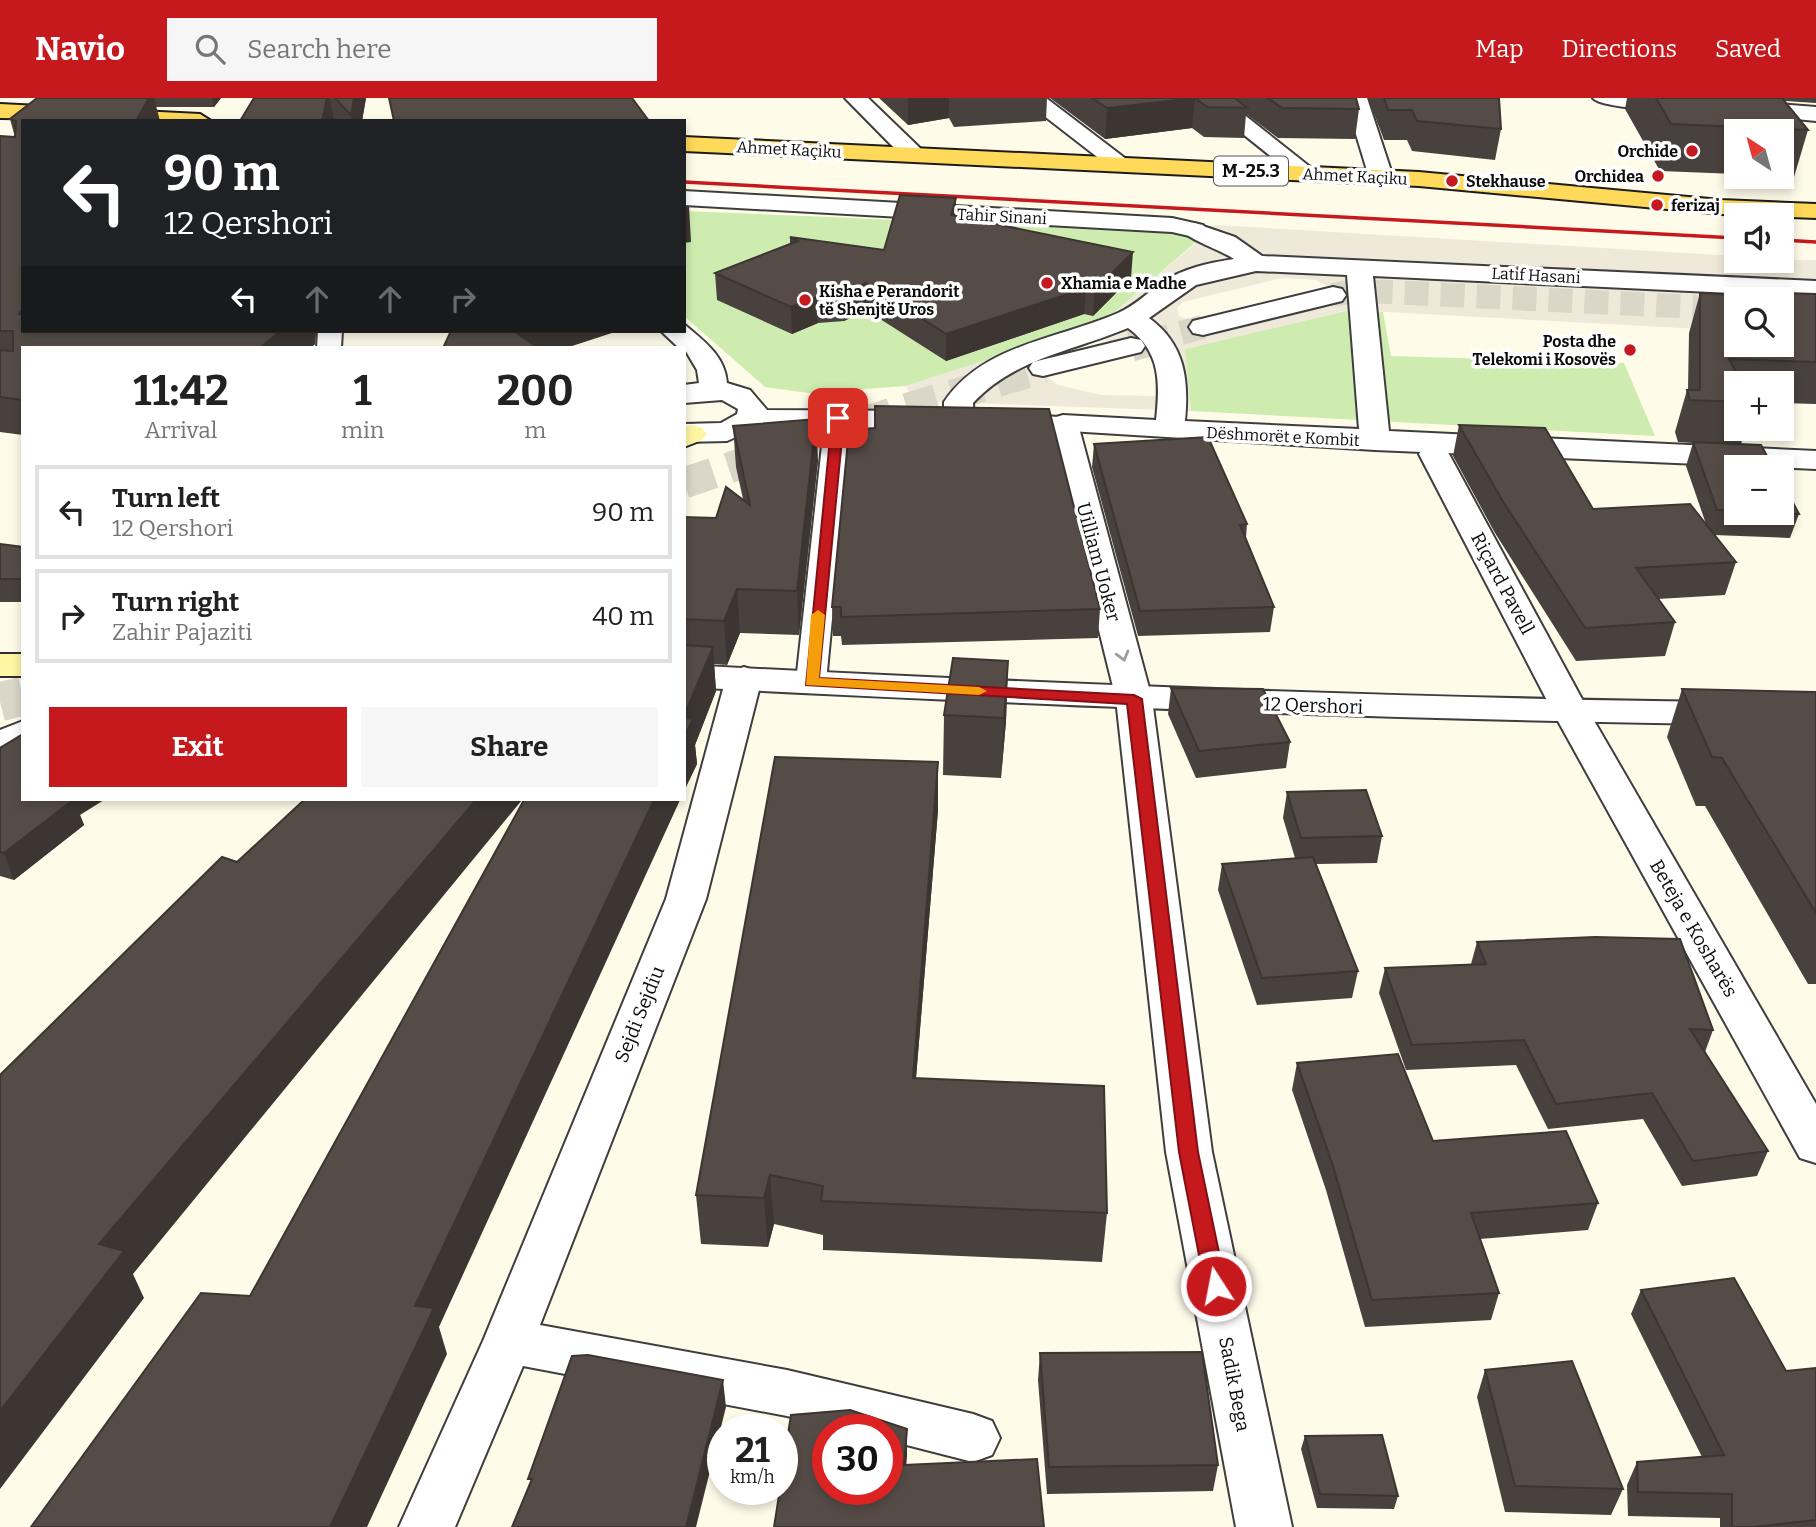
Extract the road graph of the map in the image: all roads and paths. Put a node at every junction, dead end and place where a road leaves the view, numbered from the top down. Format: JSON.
{"nodes":[{"id":1,"x":856,"y":98,"type":"edge"},
{"id":2,"x":1032,"y":98,"type":"edge"},
{"id":3,"x":1209,"y":98,"type":"edge"},
{"id":4,"x":1356,"y":98,"type":"edge"},
{"id":5,"x":1604,"y":98,"type":"edge"},
{"id":6,"x":1697,"y":105,"type":"edge"},
{"id":7,"x":95,"y":107,"type":"edge"},
{"id":8,"x":1723,"y":107,"type":"edge"},
{"id":9,"x":0,"y":111,"type":"edge"},
{"id":10,"x":1816,"y":114,"type":"edge"},
{"id":11,"x":185,"y":119,"type":"edge"},
{"id":12,"x":686,"y":144,"type":"edge"},
{"id":13,"x":915,"y":156,"type":"junction"},
{"id":14,"x":1122,"y":165,"type":"junction"},
{"id":15,"x":1307,"y":174,"type":"junction"},
{"id":16,"x":1381,"y":177,"type":"junction"},
{"id":17,"x":686,"y":198,"type":"edge"},
{"id":18,"x":1816,"y":211,"type":"edge"},
{"id":19,"x":1256,"y":264,"type":"junction"},
{"id":20,"x":1359,"y":266,"type":"junction"},
{"id":21,"x":1816,"y":289,"type":"edge"},
{"id":22,"x":1333,"y":295,"type":"tunnel mouth"},
{"id":23,"x":1131,"y":318,"type":"junction"},
{"id":24,"x":1203,"y":327,"type":"tunnel mouth"},
{"id":25,"x":676,"y":333,"type":"edge"},
{"id":26,"x":1131,"y":346,"type":"tunnel mouth"},
{"id":27,"x":1043,"y":368,"type":"tunnel mouth"},
{"id":28,"x":698,"y":392,"type":"edge"},
{"id":29,"x":838,"y":418,"type":"junction"},
{"id":30,"x":750,"y":419,"type":"junction"},
{"id":31,"x":959,"y":421,"type":"junction"},
{"id":32,"x":1063,"y":424,"type":"junction"},
{"id":33,"x":1169,"y":430,"type":"junction"},
{"id":34,"x":687,"y":435,"type":"edge"},
{"id":35,"x":1375,"y":441,"type":"junction"},
{"id":36,"x":1434,"y":454,"type":"dead end"},
{"id":37,"x":1816,"y":460,"type":"edge"},
{"id":38,"x":0,"y":665,"type":"edge"},
{"id":39,"x":21,"y":665,"type":"edge"},
{"id":40,"x":686,"y":676,"type":"edge"},
{"id":41,"x":744,"y":678,"type":"junction"},
{"id":42,"x":811,"y":682,"type":"junction"},
{"id":43,"x":1134,"y":699,"type":"junction"},
{"id":44,"x":1571,"y":712,"type":"junction"},
{"id":45,"x":1816,"y":713,"type":"edge"},
{"id":46,"x":21,"y":733,"type":"edge"},
{"id":47,"x":0,"y":745,"type":"edge"},
{"id":48,"x":1816,"y":1145,"type":"edge"},
{"id":49,"x":508,"y":1341,"type":"junction"},
{"id":50,"x":973,"y":1438,"type":"dead end"},
{"id":51,"x":427,"y":1527,"type":"edge"},
{"id":52,"x":1264,"y":1527,"type":"edge"}],
"edges":[{"from":1,"to":13,"type":"street"},
{"from":2,"to":14,"type":"street"},
{"from":3,"to":15,"type":"street"},
{"from":4,"to":16,"type":"street"},
{"from":5,"to":6,"type":"street"},
{"from":7,"to":9,"type":"main road"},
{"from":7,"to":11,"type":"main road"},
{"from":8,"to":10,"type":"street"},
{"from":12,"to":13,"type":"main road","name":"Ahmet Kaçiku","number":"M-25.3"},
{"from":13,"to":14,"type":"main road","name":"Ahmet Kaçiku","number":"M-25.3"},
{"from":14,"to":15,"type":"main road","name":"Ahmet Kaçiku","number":"M-25.3"},
{"from":15,"to":16,"type":"main road","name":"Ahmet Kaçiku","number":"M-25.3"},
{"from":16,"to":18,"type":"main road","name":"Ahmet Kaçiku","number":"M-25.3"},
{"from":17,"to":19,"type":"street","name":"Tahir Sinani"},
{"from":19,"to":20,"type":"street","name":"Latif Hasani"},
{"from":19,"to":23,"type":"street","name":"Latif Hasani"},
{"from":20,"to":21,"type":"street","name":"Latif Hasani"},
{"from":20,"to":35,"type":"street"},
{"from":22,"to":24,"type":"street"},
{"from":23,"to":31,"type":"street","name":"Latif Hasani"},
{"from":23,"to":33,"type":"street"},
{"from":25,"to":28,"type":"street"},
{"from":26,"to":27,"type":"street"},
{"from":28,"to":30,"type":"street"},
{"from":29,"to":30,"type":"street","name":"Dëshmorët e Kombit"},
{"from":29,"to":31,"type":"street","name":"Dëshmorët e Kombit"},
{"from":29,"to":42,"type":"lane"},
{"from":30,"to":34,"type":"street"},
{"from":31,"to":32,"type":"street","name":"Dëshmorët e Kombit"},
{"from":32,"to":33,"type":"street","name":"Dëshmorët e Kombit"},
{"from":32,"to":43,"type":"street","name":"Uilliam Uoker","one_way":true},
{"from":33,"to":35,"type":"street","name":"Dëshmorët e Kombit"},
{"from":35,"to":37,"type":"street","name":"Dëshmorët e Kombit"},
{"from":36,"to":44,"type":"street","name":"Riçard Pavell"},
{"from":38,"to":39,"type":"main road"},
{"from":40,"to":41,"type":"street","name":"12 Qershori"},
{"from":41,"to":42,"type":"street","name":"12 Qershori"},
{"from":41,"to":49,"type":"street","name":"Sejdi Sejdiu"},
{"from":42,"to":43,"type":"street","name":"12 Qershori"},
{"from":43,"to":44,"type":"street","name":"12 Qershori"},
{"from":43,"to":52,"type":"street","name":"Sadik Bega"},
{"from":44,"to":45,"type":"street","name":"12 Qershori"},
{"from":44,"to":48,"type":"street","name":"Beteja e Kosharës"},
{"from":46,"to":47,"type":"street"},
{"from":49,"to":50,"type":"street"},
{"from":49,"to":51,"type":"street","name":"Sejdi Sejdiu"}]}
